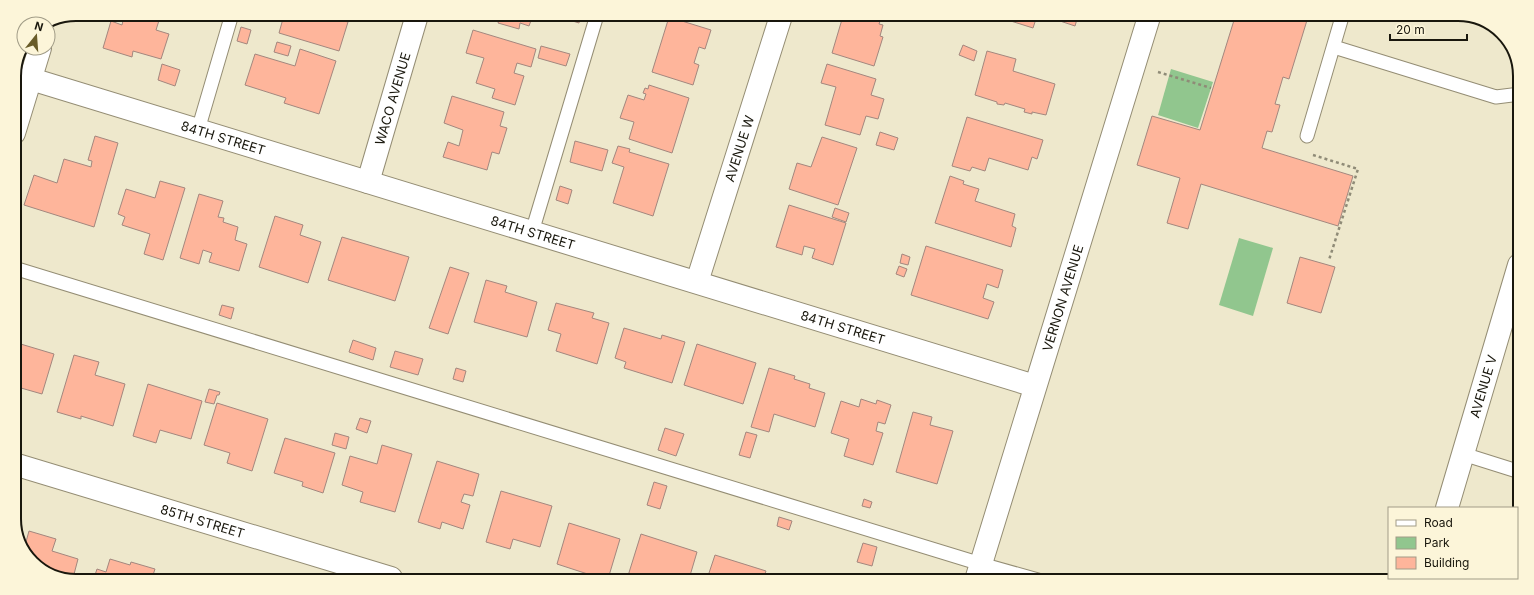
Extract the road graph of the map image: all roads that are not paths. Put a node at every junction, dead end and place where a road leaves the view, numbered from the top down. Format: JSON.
{"nodes":[{"id":1,"x":230,"y":21,"type":"edge"},
{"id":2,"x":415,"y":21,"type":"edge"},
{"id":3,"x":595,"y":21,"type":"edge"},
{"id":4,"x":779,"y":21,"type":"edge"},
{"id":5,"x":1148,"y":21,"type":"edge"},
{"id":6,"x":1341,"y":21,"type":"edge"},
{"id":7,"x":1334,"y":47,"type":"junction"},
{"id":8,"x":38,"y":56,"type":"edge"},
{"id":9,"x":31,"y":78,"type":"junction"},
{"id":10,"x":1513,"y":95,"type":"edge"},
{"id":11,"x":21,"y":110,"type":"edge"},
{"id":12,"x":198,"y":130,"type":"junction"},
{"id":13,"x":1307,"y":136,"type":"road end"},
{"id":14,"x":368,"y":182,"type":"junction"},
{"id":15,"x":532,"y":232,"type":"junction"},
{"id":16,"x":21,"y":270,"type":"edge"},
{"id":17,"x":697,"y":282,"type":"junction"},
{"id":18,"x":1513,"y":302,"type":"edge"},
{"id":19,"x":1511,"y":317,"type":"edge"},
{"id":20,"x":1035,"y":386,"type":"junction"},
{"id":21,"x":1462,"y":454,"type":"junction"},
{"id":22,"x":21,"y":466,"type":"edge"},
{"id":23,"x":1513,"y":470,"type":"edge"},
{"id":24,"x":1447,"y":507,"type":"edge"},
{"id":25,"x":978,"y":572,"type":"edge"},
{"id":26,"x":378,"y":574,"type":"edge"},
{"id":27,"x":993,"y":574,"type":"edge"}],
"edges":[{"from":1,"to":12,"type":"lane"},
{"from":2,"to":14,"type":"street","name":"WACO AVENUE"},
{"from":3,"to":15,"type":"lane"},
{"from":4,"to":17,"type":"street","name":"AVENUE W"},
{"from":5,"to":20,"type":"street","name":"VERNON AVENUE"},
{"from":6,"to":7,"type":"lane"},
{"from":7,"to":10,"type":"lane"},
{"from":7,"to":13,"type":"lane"},
{"from":8,"to":9,"type":"street"},
{"from":9,"to":11,"type":"street"},
{"from":9,"to":12,"type":"street","name":"84TH STREET"},
{"from":12,"to":14,"type":"street","name":"84TH STREET"},
{"from":14,"to":15,"type":"street","name":"84TH STREET"},
{"from":15,"to":17,"type":"street","name":"84TH STREET"},
{"from":16,"to":25,"type":"lane"},
{"from":17,"to":20,"type":"street","name":"84TH STREET"},
{"from":18,"to":19,"type":"street","name":"AVENUE V"},
{"from":19,"to":21,"type":"street","name":"AVENUE V"},
{"from":20,"to":25,"type":"street","name":"VERNON AVENUE"},
{"from":21,"to":23,"type":"lane"},
{"from":21,"to":24,"type":"street","name":"AVENUE V"},
{"from":22,"to":26,"type":"street","name":"85TH STREET"},
{"from":25,"to":27,"type":"lane"}]}
